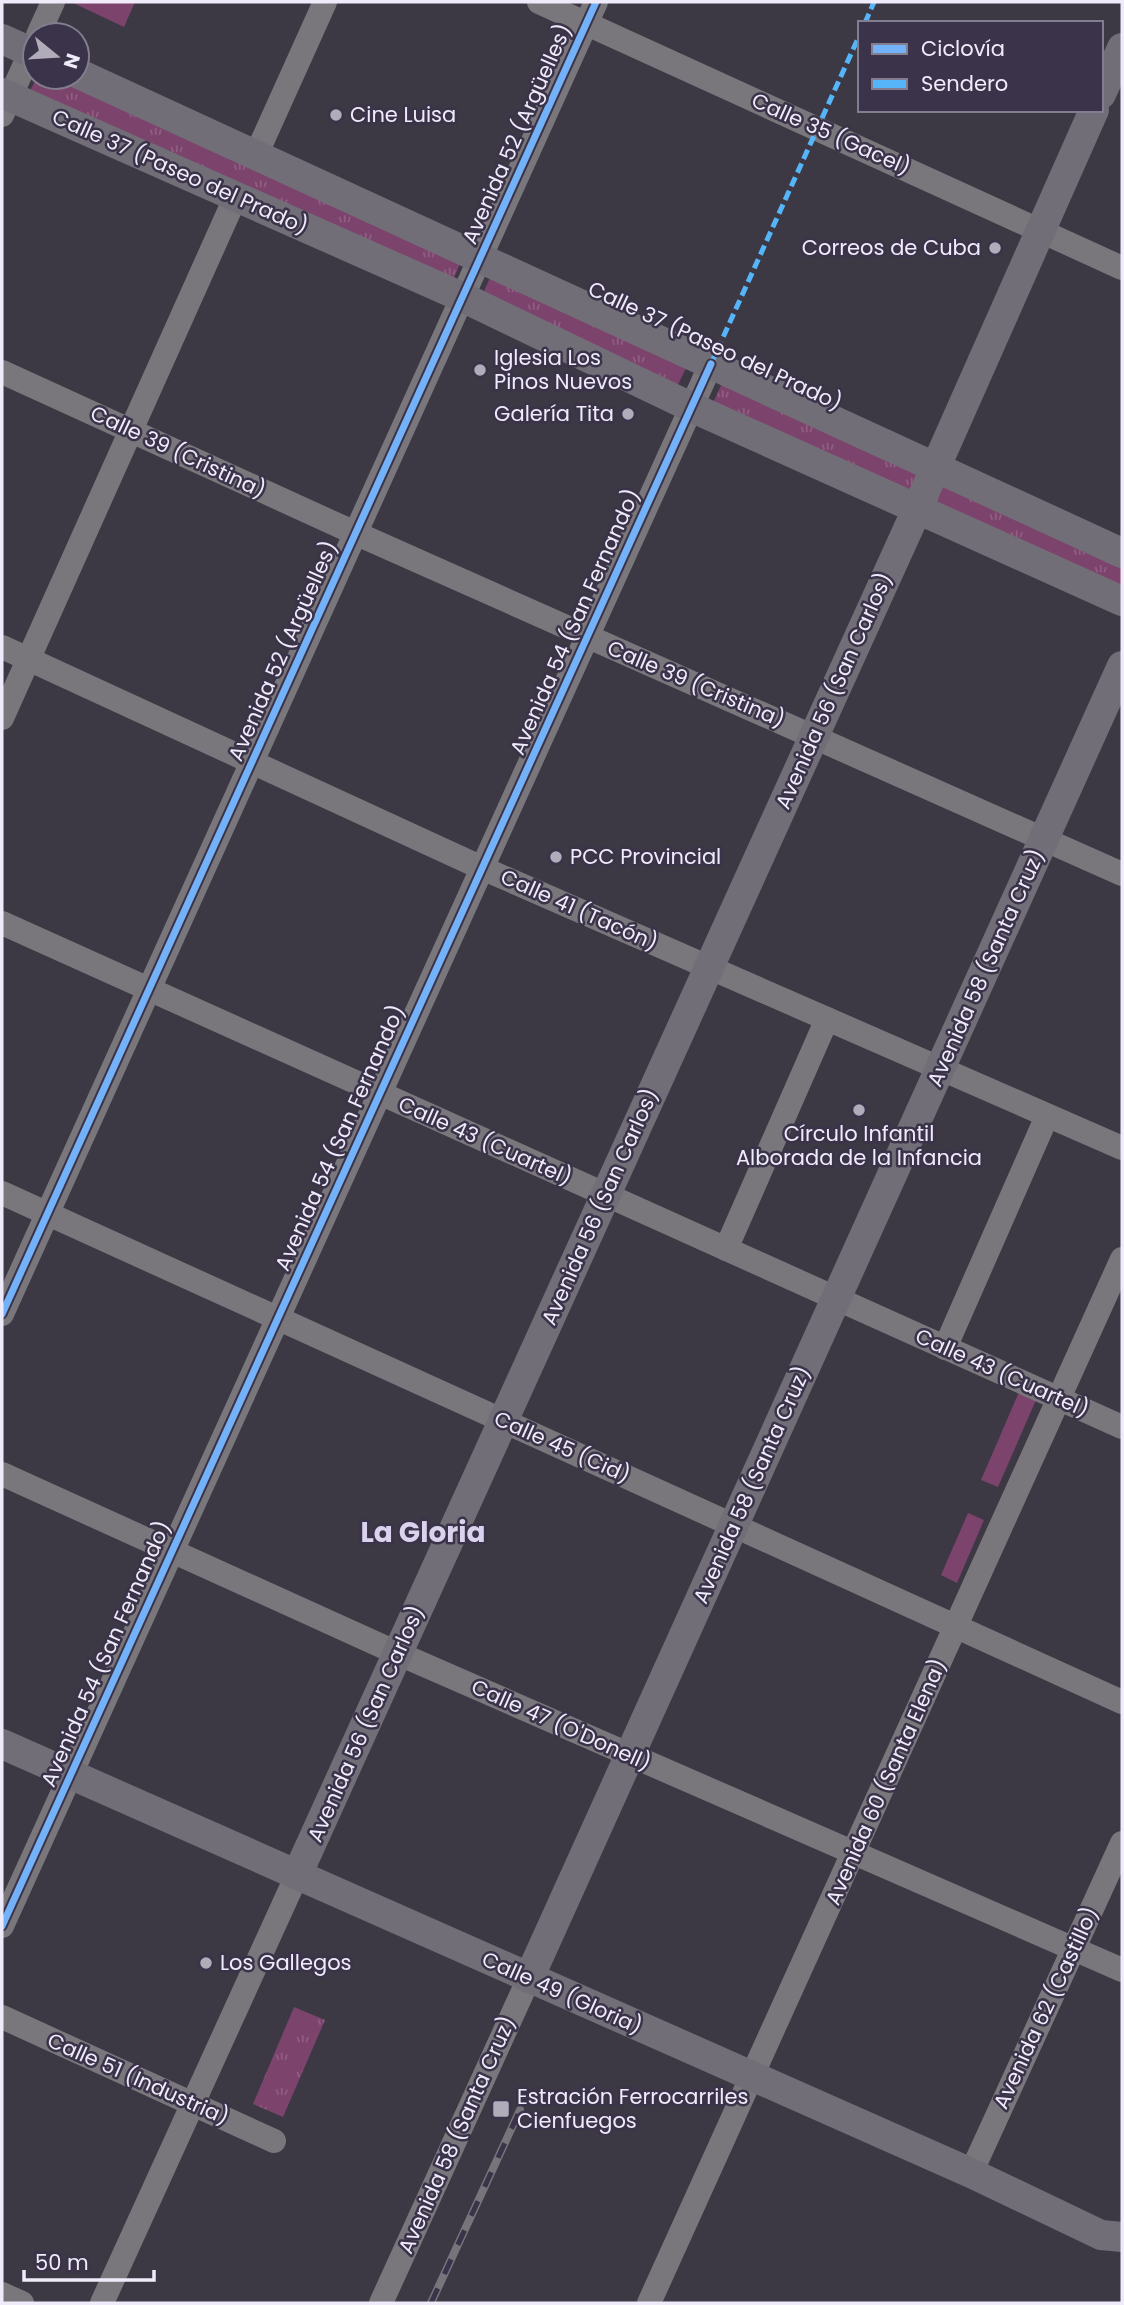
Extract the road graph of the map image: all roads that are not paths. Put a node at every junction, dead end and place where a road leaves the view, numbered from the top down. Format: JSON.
{"nodes":[{"id":1,"x":53,"y":2,"type":"edge"},
{"id":2,"x":326,"y":2,"type":"edge"},
{"id":3,"x":539,"y":2,"type":"edge"},
{"id":4,"x":592,"y":13,"type":"edge"},
{"id":5,"x":45,"y":21,"type":"edge"},
{"id":6,"x":2,"y":40,"type":"edge"},
{"id":7,"x":21,"y":43,"type":"edge"},
{"id":8,"x":1122,"y":48,"type":"edge"},
{"id":9,"x":21,"y":72,"type":"edge"},
{"id":10,"x":91,"y":79,"type":"edge"},
{"id":11,"x":1103,"y":90,"type":"edge"},
{"id":12,"x":5,"y":101,"type":"edge"},
{"id":13,"x":1093,"y":112,"type":"edge"},
{"id":14,"x":256,"y":155,"type":"junction"},
{"id":15,"x":236,"y":196,"type":"junction"},
{"id":16,"x":1040,"y":229,"type":"junction"},
{"id":17,"x":480,"y":257,"type":"junction"},
{"id":18,"x":1122,"y":268,"type":"edge"},
{"id":19,"x":462,"y":297,"type":"junction"},
{"id":20,"x":711,"y":364,"type":"junction"},
{"id":21,"x":2,"y":372,"type":"edge"},
{"id":22,"x":691,"y":407,"type":"junction"},
{"id":23,"x":131,"y":431,"type":"junction"},
{"id":24,"x":935,"y":467,"type":"junction"},
{"id":25,"x":916,"y":510,"type":"junction"},
{"id":26,"x":355,"y":533,"type":"junction"},
{"id":27,"x":1122,"y":553,"type":"edge"},
{"id":28,"x":1122,"y":601,"type":"edge"},
{"id":29,"x":587,"y":637,"type":"junction"},
{"id":30,"x":2,"y":647,"type":"edge"},
{"id":31,"x":28,"y":659,"type":"junction"},
{"id":32,"x":1122,"y":666,"type":"edge"},
{"id":33,"x":2,"y":718,"type":"edge"},
{"id":34,"x":814,"y":735,"type":"junction"},
{"id":35,"x":252,"y":762,"type":"junction"},
{"id":36,"x":1044,"y":839,"type":"junction"},
{"id":37,"x":482,"y":867,"type":"junction"},
{"id":38,"x":1122,"y":874,"type":"edge"},
{"id":39,"x":2,"y":923,"type":"edge"},
{"id":40,"x":709,"y":967,"type":"junction"},
{"id":41,"x":149,"y":989,"type":"junction"},
{"id":42,"x":827,"y":1019,"type":"junction"},
{"id":43,"x":940,"y":1069,"type":"junction"},
{"id":44,"x":380,"y":1093,"type":"junction"},
{"id":45,"x":1048,"y":1116,"type":"junction"},
{"id":46,"x":1122,"y":1148,"type":"edge"},
{"id":47,"x":2,"y":1193,"type":"edge"},
{"id":48,"x":605,"y":1195,"type":"junction"},
{"id":49,"x":47,"y":1214,"type":"junction"},
{"id":50,"x":726,"y":1250,"type":"junction"},
{"id":51,"x":1122,"y":1259,"type":"edge"},
{"id":52,"x":836,"y":1299,"type":"junction"},
{"id":53,"x":2,"y":1314,"type":"edge"},
{"id":54,"x":278,"y":1318,"type":"junction"},
{"id":55,"x":945,"y":1348,"type":"junction"},
{"id":56,"x":1059,"y":1399,"type":"junction"},
{"id":57,"x":503,"y":1420,"type":"junction"},
{"id":58,"x":1122,"y":1427,"type":"edge"},
{"id":59,"x":2,"y":1474,"type":"edge"},
{"id":60,"x":733,"y":1525,"type":"junction"},
{"id":61,"x":172,"y":1551,"type":"junction"},
{"id":62,"x":957,"y":1626,"type":"junction"},
{"id":63,"x":397,"y":1653,"type":"junction"},
{"id":64,"x":1122,"y":1702,"type":"edge"},
{"id":65,"x":2,"y":1744,"type":"edge"},
{"id":66,"x":629,"y":1756,"type":"junction"},
{"id":67,"x":70,"y":1776,"type":"junction"},
{"id":68,"x":1122,"y":1843,"type":"edge"},
{"id":69,"x":854,"y":1854,"type":"junction"},
{"id":70,"x":297,"y":1875,"type":"junction"},
{"id":71,"x":2,"y":1926,"type":"edge"},
{"id":72,"x":1074,"y":1949,"type":"junction"},
{"id":73,"x":1122,"y":1970,"type":"edge"},
{"id":74,"x":529,"y":1978,"type":"junction"},
{"id":75,"x":2,"y":2017,"type":"edge"},
{"id":76,"x":753,"y":2078,"type":"junction"},
{"id":77,"x":193,"y":2104,"type":"junction"},
{"id":78,"x":274,"y":2141,"type":"dead end"},
{"id":79,"x":971,"y":2173,"type":"junction"},
{"id":80,"x":1122,"y":2230,"type":"edge"},
{"id":81,"x":1122,"y":2237,"type":"edge"},
{"id":82,"x":2,"y":2294,"type":"edge"},
{"id":83,"x":22,"y":2303,"type":"edge"},
{"id":84,"x":103,"y":2303,"type":"edge"},
{"id":85,"x":381,"y":2303,"type":"edge"},
{"id":86,"x":649,"y":2303,"type":"edge"}],
"edges":[{"from":1,"to":5,"type":"street"},
{"from":2,"to":14,"type":"street"},
{"from":3,"to":4,"type":"street","name":"Calle 35 (Gacel)"},
{"from":4,"to":16,"type":"street","name":"Calle 35 (Gacel)"},
{"from":4,"to":17,"type":"street","name":"Avenida 52 (Argüelles)"},
{"from":6,"to":7,"type":"main road"},
{"from":8,"to":11,"type":"main road"},
{"from":9,"to":12,"type":"street"},
{"from":10,"to":14,"type":"main road","name":"Calle 37 (Paseo del Prado)"},
{"from":12,"to":15,"type":"main road","name":"Calle 37 (Paseo del Prado)"},
{"from":13,"to":16,"type":"main road","name":"Avenida 56 (San Carlos)"},
{"from":14,"to":17,"type":"main road","name":"Calle 37 (Paseo del Prado)"},
{"from":15,"to":19,"type":"main road","name":"Calle 37 (Paseo del Prado)"},
{"from":15,"to":23,"type":"street"},
{"from":16,"to":18,"type":"street","name":"Calle 35 (Gacel)"},
{"from":16,"to":24,"type":"main road","name":"Avenida 56 (San Carlos)"},
{"from":17,"to":19,"type":"street","name":"Avenida 52 (Argüelles)"},
{"from":17,"to":20,"type":"main road","name":"Calle 37 (Paseo del Prado)"},
{"from":19,"to":22,"type":"main road","name":"Calle 37 (Paseo del Prado)"},
{"from":19,"to":26,"type":"street","name":"Avenida 52 (Argüelles)"},
{"from":20,"to":22,"type":"street","name":"Avenida 54 (San Fernando)"},
{"from":20,"to":24,"type":"main road","name":"Calle 37 (Paseo del Prado)"},
{"from":21,"to":23,"type":"street","name":"Calle 39 (Cristina)"},
{"from":22,"to":25,"type":"main road","name":"Calle 37 (Paseo del Prado)"},
{"from":22,"to":29,"type":"street","name":"Avenida 54 (San Fernando)"},
{"from":23,"to":26,"type":"street","name":"Calle 39 (Cristina)"},
{"from":23,"to":31,"type":"street"},
{"from":24,"to":25,"type":"main road","name":"Avenida 56 (San Carlos)"},
{"from":24,"to":27,"type":"main road","name":"Calle 37 (Paseo del Prado)"},
{"from":25,"to":28,"type":"main road","name":"Calle 37 (Paseo del Prado)"},
{"from":25,"to":34,"type":"main road","name":"Avenida 56 (San Carlos)"},
{"from":26,"to":29,"type":"street","name":"Calle 39 (Cristina)"},
{"from":26,"to":35,"type":"street","name":"Avenida 52 (Argüelles)"},
{"from":29,"to":34,"type":"street","name":"Calle 39 (Cristina)"},
{"from":29,"to":37,"type":"street","name":"Avenida 54 (San Fernando)"},
{"from":30,"to":31,"type":"street","name":"Calle 41 (Tacón)"},
{"from":31,"to":33,"type":"street"},
{"from":31,"to":35,"type":"street","name":"Calle 41 (Tacón)"},
{"from":32,"to":36,"type":"main road","name":"Avenida 58 (Santa Cruz)"},
{"from":34,"to":36,"type":"street","name":"Calle 39 (Cristina)"},
{"from":34,"to":40,"type":"main road","name":"Avenida 56 (San Carlos)"},
{"from":35,"to":37,"type":"street","name":"Calle 41 (Tacón)"},
{"from":35,"to":41,"type":"street","name":"Avenida 52 (Argüelles)"},
{"from":36,"to":38,"type":"street","name":"Calle 39 (Cristina)"},
{"from":36,"to":43,"type":"main road","name":"Avenida 58 (Santa Cruz)"},
{"from":37,"to":40,"type":"street","name":"Calle 41 (Tacón)"},
{"from":37,"to":44,"type":"street","name":"Avenida 54 (San Fernando)"},
{"from":39,"to":41,"type":"street","name":"Calle 43 (Cuartel)"},
{"from":40,"to":42,"type":"street","name":"Calle 41 (Tacón)"},
{"from":40,"to":48,"type":"main road","name":"Avenida 56 (San Carlos)"},
{"from":41,"to":44,"type":"street","name":"Calle 43 (Cuartel)"},
{"from":41,"to":49,"type":"street","name":"Avenida 52 (Argüelles)"},
{"from":42,"to":43,"type":"street","name":"Calle 41 (Tacón)"},
{"from":42,"to":50,"type":"street"},
{"from":43,"to":45,"type":"street","name":"Calle 41 (Tacón)"},
{"from":43,"to":52,"type":"main road","name":"Avenida 58 (Santa Cruz)"},
{"from":44,"to":48,"type":"street","name":"Calle 43 (Cuartel)"},
{"from":44,"to":54,"type":"street","name":"Avenida 54 (San Fernando)"},
{"from":45,"to":46,"type":"street","name":"Calle 41 (Tacón)"},
{"from":45,"to":55,"type":"street"},
{"from":47,"to":49,"type":"street","name":"Calle 45 (Cid)"},
{"from":48,"to":50,"type":"street","name":"Calle 43 (Cuartel)"},
{"from":48,"to":57,"type":"main road","name":"Avenida 56 (San Carlos)"},
{"from":49,"to":53,"type":"street","name":"Avenida 52 (Argüelles)"},
{"from":49,"to":54,"type":"street","name":"Calle 45 (Cid)"},
{"from":50,"to":52,"type":"street","name":"Calle 43 (Cuartel)"},
{"from":51,"to":56,"type":"street","name":"Avenida 60 (Santa Elena)"},
{"from":52,"to":55,"type":"street","name":"Calle 43 (Cuartel)"},
{"from":52,"to":60,"type":"main road","name":"Avenida 58 (Santa Cruz)"},
{"from":54,"to":57,"type":"street","name":"Calle 45 (Cid)"},
{"from":54,"to":61,"type":"street","name":"Avenida 54 (San Fernando)"},
{"from":55,"to":56,"type":"street","name":"Calle 43 (Cuartel)"},
{"from":56,"to":58,"type":"street","name":"Calle 43 (Cuartel)"},
{"from":56,"to":62,"type":"street","name":"Avenida 60 (Santa Elena)"},
{"from":57,"to":60,"type":"street","name":"Calle 45 (Cid)"},
{"from":57,"to":63,"type":"main road","name":"Avenida 56 (San Carlos)"},
{"from":59,"to":61,"type":"street","name":"Calle 47 (O'Donell)"},
{"from":60,"to":62,"type":"street","name":"Calle 45 (Cid)"},
{"from":60,"to":66,"type":"main road","name":"Avenida 58 (Santa Cruz)"},
{"from":61,"to":63,"type":"street","name":"Calle 47 (O'Donell)"},
{"from":61,"to":67,"type":"street","name":"Avenida 54 (San Fernando)"},
{"from":62,"to":64,"type":"street","name":"Calle 45 (Cid)"},
{"from":62,"to":69,"type":"street","name":"Avenida 60 (Santa Elena)"},
{"from":63,"to":66,"type":"street","name":"Calle 47 (O'Donell)"},
{"from":63,"to":70,"type":"main road","name":"Avenida 56 (San Carlos)"},
{"from":65,"to":67,"type":"main road","name":"Calle 49 (Gloria)"},
{"from":66,"to":69,"type":"street","name":"Calle 47 (O'Donell)"},
{"from":66,"to":74,"type":"main road","name":"Avenida 58 (Santa Cruz)"},
{"from":67,"to":70,"type":"main road","name":"Calle 49 (Gloria)"},
{"from":67,"to":71,"type":"street","name":"Avenida 54 (San Fernando)"},
{"from":68,"to":72,"type":"street","name":"Avenida 62 (Castillo)"},
{"from":69,"to":72,"type":"street","name":"Calle 47 (O'Donell)"},
{"from":69,"to":76,"type":"street","name":"Avenida 60 (Santa Elena)"},
{"from":70,"to":74,"type":"main road","name":"Calle 49 (Gloria)"},
{"from":70,"to":77,"type":"street","name":"Avenida 56 (San Carlos)"},
{"from":72,"to":73,"type":"street","name":"Calle 47 (O'Donell)"},
{"from":72,"to":79,"type":"street","name":"Avenida 62 (Castillo)"},
{"from":74,"to":76,"type":"main road","name":"Calle 49 (Gloria)"},
{"from":74,"to":85,"type":"street","name":"Avenida 58 (Santa Cruz)"},
{"from":75,"to":77,"type":"street","name":"Calle 51 (Industria)"},
{"from":76,"to":79,"type":"main road","name":"Calle 49 (Gloria)"},
{"from":76,"to":86,"type":"street","name":"Avenida 60 (Santa Elena)"},
{"from":77,"to":78,"type":"street","name":"Calle 51 (Industria)"},
{"from":77,"to":84,"type":"street","name":"Avenida 56 (San Carlos)"},
{"from":79,"to":81,"type":"main road","name":"Calle 49 (Gloria)"},
{"from":80,"to":81,"type":"street"},
{"from":82,"to":83,"type":"street"}]}
